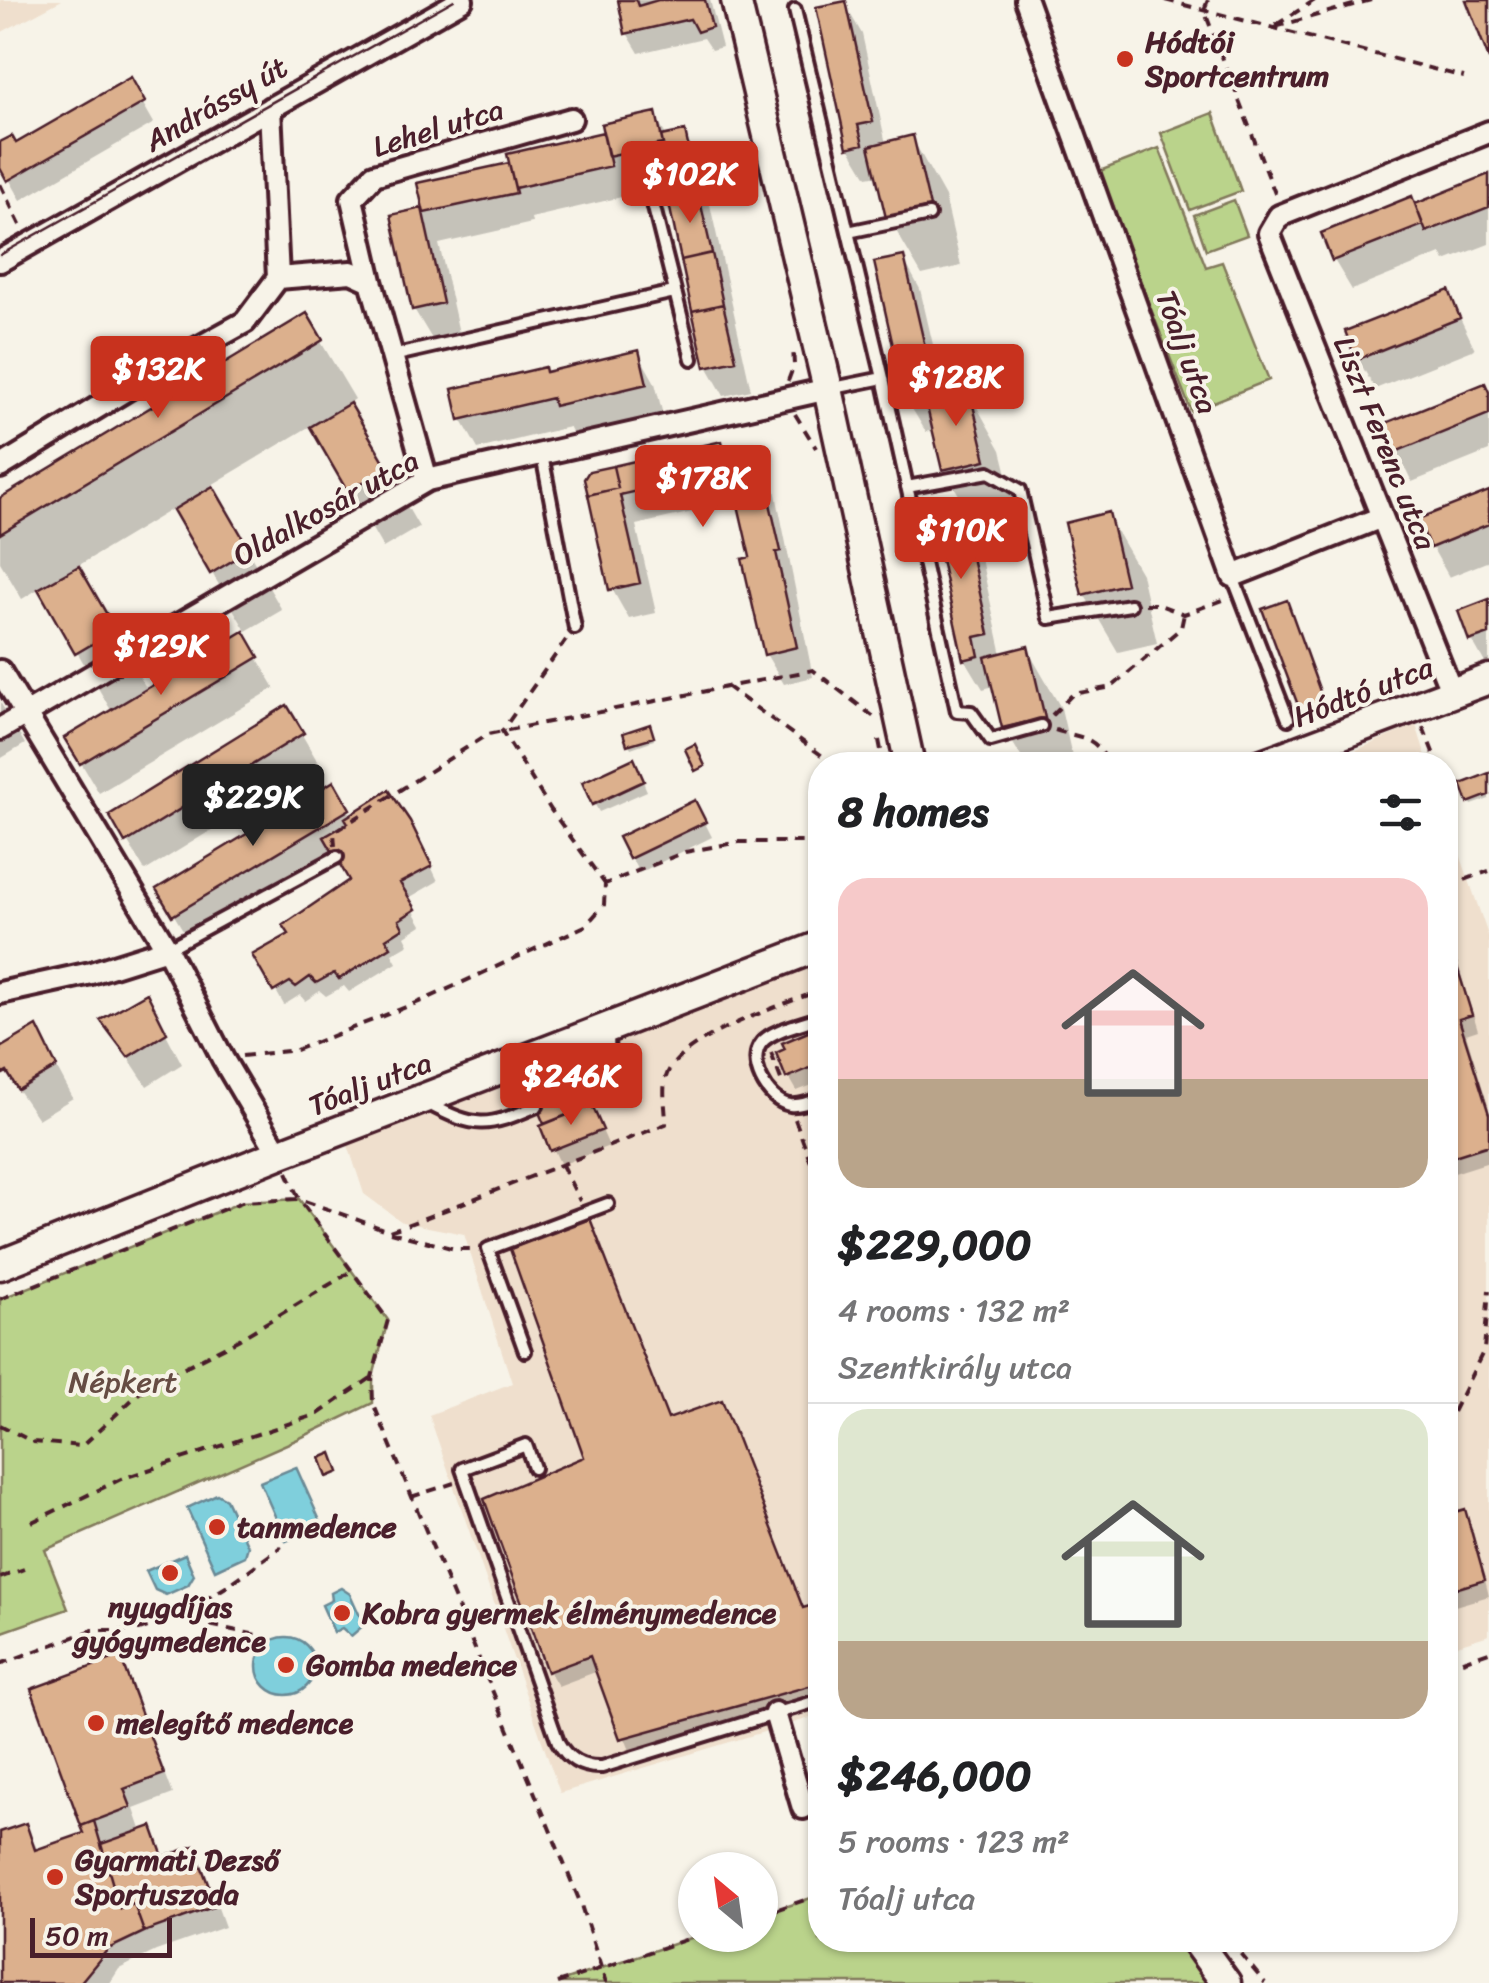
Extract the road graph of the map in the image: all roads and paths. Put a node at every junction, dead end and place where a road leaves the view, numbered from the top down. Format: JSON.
{"nodes":[{"id":1,"x":462,"y":0,"type":"edge"},
{"id":2,"x":736,"y":0,"type":"edge"},
{"id":3,"x":1026,"y":0,"type":"edge"},
{"id":4,"x":1165,"y":0,"type":"edge"},
{"id":5,"x":1208,"y":0,"type":"edge"},
{"id":6,"x":1314,"y":0,"type":"edge"},
{"id":7,"x":1371,"y":0,"type":"edge"},
{"id":8,"x":795,"y":10,"type":"dead end"},
{"id":9,"x":1204,"y":10,"type":"junction"},
{"id":10,"x":1272,"y":28,"type":"junction"},
{"id":11,"x":1464,"y":76,"type":"dead end"},
{"id":12,"x":270,"y":108,"type":"junction"},
{"id":13,"x":571,"y":120,"type":"dead end"},
{"id":14,"x":1489,"y":132,"type":"edge"},
{"id":15,"x":644,"y":164,"type":"dead end"},
{"id":16,"x":0,"y":184,"type":"edge"},
{"id":17,"x":930,"y":215,"type":"dead end"},
{"id":18,"x":1281,"y":215,"type":"junction"},
{"id":19,"x":848,"y":232,"type":"junction"},
{"id":20,"x":29,"y":244,"type":"junction"},
{"id":21,"x":0,"y":261,"type":"edge"},
{"id":22,"x":278,"y":278,"type":"junction"},
{"id":23,"x":371,"y":281,"type":"junction"},
{"id":24,"x":674,"y":292,"type":"junction"},
{"id":25,"x":390,"y":357,"type":"junction"},
{"id":26,"x":692,"y":359,"type":"dead end"},
{"id":27,"x":883,"y":378,"type":"junction"},
{"id":28,"x":828,"y":389,"type":"junction"},
{"id":29,"x":542,"y":455,"type":"junction"},
{"id":30,"x":0,"y":467,"type":"edge"},
{"id":31,"x":428,"y":480,"type":"junction"},
{"id":32,"x":907,"y":487,"type":"junction"},
{"id":33,"x":1382,"y":517,"type":"junction"},
{"id":34,"x":1232,"y":576,"type":"junction"},
{"id":35,"x":1130,"y":605,"type":"joint"},
{"id":36,"x":1209,"y":605,"type":"dead end"},
{"id":37,"x":1184,"y":614,"type":"junction"},
{"id":38,"x":574,"y":628,"type":"joint"},
{"id":39,"x":0,"y":671,"type":"edge"},
{"id":40,"x":1489,"y":678,"type":"edge"},
{"id":41,"x":726,"y":686,"type":"junction"},
{"id":42,"x":1452,"y":693,"type":"junction"},
{"id":43,"x":26,"y":713,"type":"junction"},
{"id":44,"x":874,"y":716,"type":"dead end"},
{"id":45,"x":1419,"y":718,"type":"dead end"},
{"id":46,"x":1288,"y":719,"type":"dead end"},
{"id":47,"x":1041,"y":726,"type":"junction"},
{"id":48,"x":0,"y":730,"type":"edge"},
{"id":49,"x":502,"y":731,"type":"junction"},
{"id":50,"x":817,"y":752,"type":"edge"},
{"id":51,"x":907,"y":752,"type":"edge"},
{"id":52,"x":1102,"y":752,"type":"edge"},
{"id":53,"x":1295,"y":752,"type":"edge"},
{"id":54,"x":1433,"y":752,"type":"edge"},
{"id":55,"x":808,"y":842,"type":"edge"},
{"id":56,"x":337,"y":856,"type":"joint"},
{"id":57,"x":1489,"y":871,"type":"edge"},
{"id":58,"x":1458,"y":882,"type":"edge"},
{"id":59,"x":605,"y":884,"type":"junction"},
{"id":60,"x":167,"y":948,"type":"junction"},
{"id":61,"x":808,"y":951,"type":"edge"},
{"id":62,"x":0,"y":992,"type":"edge"},
{"id":63,"x":808,"y":995,"type":"edge"},
{"id":64,"x":808,"y":1022,"type":"edge"},
{"id":65,"x":608,"y":1027,"type":"junction"},
{"id":66,"x":222,"y":1059,"type":"junction"},
{"id":67,"x":584,"y":1086,"type":"dead end"},
{"id":68,"x":422,"y":1100,"type":"junction"},
{"id":69,"x":808,"y":1101,"type":"edge"},
{"id":70,"x":537,"y":1106,"type":"dead end"},
{"id":71,"x":279,"y":1154,"type":"junction"},
{"id":72,"x":562,"y":1165,"type":"junction"},
{"id":73,"x":299,"y":1199,"type":"junction"},
{"id":74,"x":608,"y":1204,"type":"dead end"},
{"id":75,"x":585,"y":1212,"type":"junction"},
{"id":76,"x":388,"y":1232,"type":"junction"},
{"id":77,"x":488,"y":1249,"type":"junction"},
{"id":78,"x":0,"y":1264,"type":"edge"},
{"id":79,"x":352,"y":1271,"type":"junction"},
{"id":80,"x":1489,"y":1290,"type":"edge"},
{"id":81,"x":0,"y":1299,"type":"edge"},
{"id":82,"x":525,"y":1351,"type":"dead end"},
{"id":83,"x":372,"y":1377,"type":"junction"},
{"id":84,"x":1458,"y":1402,"type":"edge"},
{"id":85,"x":0,"y":1425,"type":"edge"},
{"id":86,"x":534,"y":1468,"type":"dead end"},
{"id":87,"x":465,"y":1479,"type":"junction"},
{"id":88,"x":410,"y":1496,"type":"junction"},
{"id":89,"x":32,"y":1522,"type":"dead end"},
{"id":90,"x":282,"y":1546,"type":"dead end"},
{"id":91,"x":24,"y":1569,"type":"dead end"},
{"id":92,"x":0,"y":1578,"type":"edge"},
{"id":93,"x":175,"y":1618,"type":"junction"},
{"id":94,"x":262,"y":1636,"type":"dead end"},
{"id":95,"x":1489,"y":1652,"type":"edge"},
{"id":96,"x":1458,"y":1663,"type":"edge"},
{"id":97,"x":0,"y":1664,"type":"edge"},
{"id":98,"x":808,"y":1704,"type":"edge"},
{"id":99,"x":775,"y":1714,"type":"junction"},
{"id":100,"x":803,"y":1808,"type":"dead end"},
{"id":101,"x":808,"y":1899,"type":"edge"},
{"id":102,"x":778,"y":1909,"type":"edge"},
{"id":103,"x":678,"y":1942,"type":"edge"},
{"id":104,"x":1204,"y":1952,"type":"edge"},
{"id":105,"x":1239,"y":1952,"type":"edge"},
{"id":106,"x":602,"y":1968,"type":"junction"},
{"id":107,"x":557,"y":1983,"type":"edge"},
{"id":108,"x":606,"y":1983,"type":"edge"},
{"id":109,"x":1226,"y":1983,"type":"edge"},
{"id":110,"x":1266,"y":1983,"type":"edge"}],
"edges":[{"from":1,"to":12,"type":"street","name":"Andrássy út"},
{"from":2,"to":28,"type":"street"},
{"from":3,"to":34,"type":"street","name":"Tóalj utca"},
{"from":4,"to":9,"type":"path"},
{"from":5,"to":9,"type":"path"},
{"from":6,"to":10,"type":"path"},
{"from":7,"to":10,"type":"path"},
{"from":8,"to":19,"type":"lane"},
{"from":9,"to":10,"type":"path"},
{"from":9,"to":18,"type":"path"},
{"from":10,"to":11,"type":"path"},
{"from":12,"to":20,"type":"street","name":"Andrássy út"},
{"from":12,"to":22,"type":"street"},
{"from":13,"to":23,"type":"street","name":"Lehel utca"},
{"from":14,"to":18,"type":"street"},
{"from":15,"to":24,"type":"lane"},
{"from":16,"to":20,"type":"path"},
{"from":17,"to":19,"type":"lane"},
{"from":18,"to":33,"type":"street","name":"Liszt Ferenc utca"},
{"from":19,"to":27,"type":"lane"},
{"from":20,"to":21,"type":"street","name":"Andrássy út"},
{"from":22,"to":23,"type":"street"},
{"from":22,"to":30,"type":"street"},
{"from":23,"to":25,"type":"street"},
{"from":24,"to":25,"type":"lane"},
{"from":24,"to":26,"type":"lane"},
{"from":25,"to":31,"type":"street"},
{"from":27,"to":28,"type":"lane"},
{"from":27,"to":32,"type":"lane"},
{"from":28,"to":29,"type":"street","name":"Oldalkosár utca"},
{"from":28,"to":51,"type":"street"},
{"from":29,"to":31,"type":"street","name":"Oldalkosár utca"},
{"from":29,"to":38,"type":"lane"},
{"from":31,"to":43,"type":"street","name":"Oldalkosár utca"},
{"from":32,"to":35,"type":"lane"},
{"from":32,"to":47,"type":"lane"},
{"from":33,"to":34,"type":"street"},
{"from":33,"to":42,"type":"street","name":"Liszt Ferenc utca"},
{"from":34,"to":46,"type":"lane"},
{"from":35,"to":37,"type":"path"},
{"from":36,"to":37,"type":"path"},
{"from":37,"to":47,"type":"path"},
{"from":38,"to":49,"type":"path"},
{"from":39,"to":43,"type":"street"},
{"from":40,"to":42,"type":"street","name":"Hódtó utca"},
{"from":41,"to":44,"type":"path"},
{"from":41,"to":49,"type":"path"},
{"from":41,"to":50,"type":"path"},
{"from":42,"to":53,"type":"street","name":"Hódtó utca"},
{"from":43,"to":48,"type":"street","name":"Oldalkosár utca"},
{"from":43,"to":60,"type":"street"},
{"from":45,"to":54,"type":"path"},
{"from":47,"to":52,"type":"path"},
{"from":49,"to":56,"type":"path"},
{"from":49,"to":59,"type":"path"},
{"from":55,"to":59,"type":"path"},
{"from":56,"to":60,"type":"lane"},
{"from":57,"to":58,"type":"path"},
{"from":59,"to":66,"type":"path"},
{"from":60,"to":62,"type":"street"},
{"from":60,"to":66,"type":"street"},
{"from":61,"to":65,"type":"street","name":"Tóalj utca"},
{"from":63,"to":72,"type":"path"},
{"from":64,"to":69,"type":"lane"},
{"from":65,"to":67,"type":"lane"},
{"from":65,"to":68,"type":"street","name":"Tóalj utca"},
{"from":66,"to":71,"type":"street"},
{"from":68,"to":70,"type":"lane"},
{"from":68,"to":71,"type":"street","name":"Tóalj utca"},
{"from":71,"to":78,"type":"street","name":"Tóalj utca"},
{"from":72,"to":75,"type":"path"},
{"from":72,"to":76,"type":"path"},
{"from":73,"to":76,"type":"path"},
{"from":73,"to":79,"type":"path"},
{"from":73,"to":81,"type":"path"},
{"from":74,"to":75,"type":"lane"},
{"from":75,"to":77,"type":"lane"},
{"from":76,"to":77,"type":"path"},
{"from":77,"to":82,"type":"lane"},
{"from":79,"to":83,"type":"path"},
{"from":79,"to":85,"type":"path"},
{"from":80,"to":84,"type":"path"},
{"from":83,"to":88,"type":"path"},
{"from":83,"to":89,"type":"path"},
{"from":86,"to":87,"type":"lane"},
{"from":87,"to":88,"type":"path"},
{"from":87,"to":99,"type":"lane"},
{"from":88,"to":106,"type":"path"},
{"from":90,"to":93,"type":"path"},
{"from":91,"to":92,"type":"path"},
{"from":93,"to":94,"type":"path"},
{"from":93,"to":97,"type":"path"},
{"from":95,"to":96,"type":"path"},
{"from":98,"to":99,"type":"lane"},
{"from":99,"to":100,"type":"street"},
{"from":101,"to":102,"type":"path"},
{"from":103,"to":106,"type":"path"},
{"from":104,"to":109,"type":"street"},
{"from":105,"to":110,"type":"path"},
{"from":106,"to":107,"type":"path"},
{"from":106,"to":108,"type":"path"}]}
